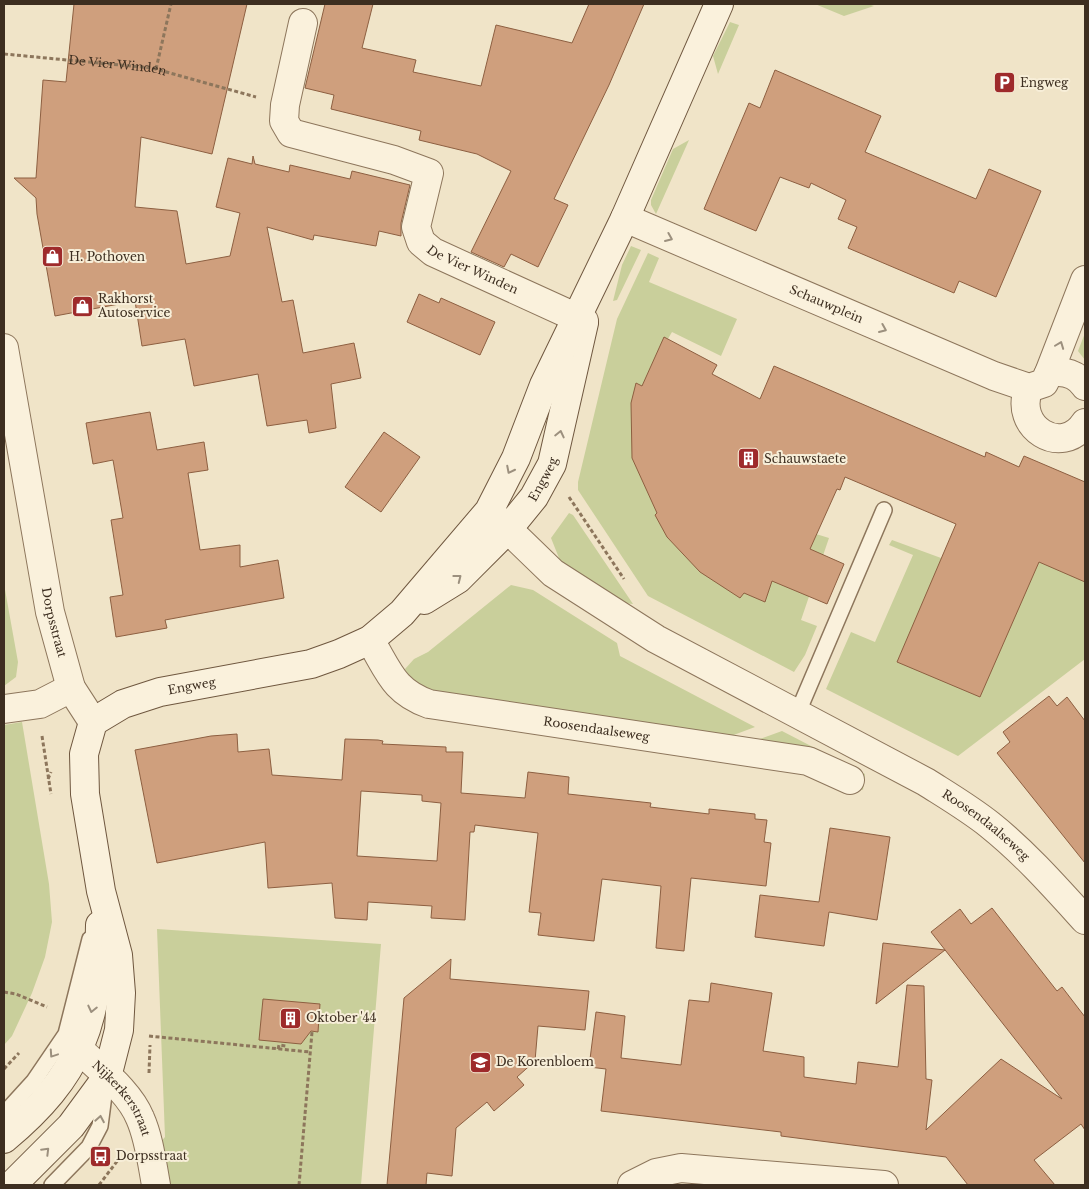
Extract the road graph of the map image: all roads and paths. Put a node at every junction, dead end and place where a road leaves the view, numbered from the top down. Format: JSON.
{"nodes":[{"id":1,"x":171,"y":4,"type":"edge"},
{"id":2,"x":719,"y":4,"type":"edge"},
{"id":3,"x":303,"y":23,"type":"dead end"},
{"id":4,"x":4,"y":54,"type":"edge"},
{"id":5,"x":156,"y":69,"type":"junction"},
{"id":6,"x":285,"y":106,"type":"junction"},
{"id":7,"x":625,"y":218,"type":"junction"},
{"id":8,"x":1085,"y":280,"type":"edge"},
{"id":9,"x":580,"y":319,"type":"junction"},
{"id":10,"x":4,"y":348,"type":"edge"},
{"id":11,"x":1039,"y":381,"type":"junction"},
{"id":12,"x":1085,"y":386,"type":"edge"},
{"id":13,"x":1085,"y":423,"type":"edge"},
{"id":14,"x":567,"y":495,"type":"dead end"},
{"id":15,"x":884,"y":510,"type":"dead end"},
{"id":16,"x":499,"y":520,"type":"junction"},
{"id":17,"x":627,"y":584,"type":"dead end"},
{"id":18,"x":370,"y":640,"type":"junction"},
{"id":19,"x":71,"y":688,"type":"junction"},
{"id":20,"x":40,"y":704,"type":"junction"},
{"id":21,"x":4,"y":709,"type":"edge"},
{"id":22,"x":798,"y":712,"type":"junction"},
{"id":23,"x":93,"y":722,"type":"junction"},
{"id":24,"x":850,"y":780,"type":"dead end"},
{"id":25,"x":52,"y":798,"type":"dead end"},
{"id":26,"x":101,"y":891,"type":"junction"},
{"id":27,"x":1085,"y":920,"type":"edge"},
{"id":28,"x":4,"y":992,"type":"edge"},
{"id":29,"x":51,"y":998,"type":"dead end"},
{"id":30,"x":48,"y":1007,"type":"junction"},
{"id":31,"x":46,"y":1012,"type":"dead end"},
{"id":32,"x":72,"y":1016,"type":"junction"},
{"id":33,"x":119,"y":1030,"type":"junction"},
{"id":34,"x":312,"y":1032,"type":"dead end"},
{"id":35,"x":286,"y":1046,"type":"dead end"},
{"id":36,"x":79,"y":1049,"type":"junction"},
{"id":37,"x":278,"y":1049,"type":"junction"},
{"id":38,"x":310,"y":1052,"type":"junction"},
{"id":39,"x":107,"y":1077,"type":"junction"},
{"id":40,"x":4,"y":1114,"type":"edge"},
{"id":41,"x":4,"y":1139,"type":"edge"},
{"id":42,"x":12,"y":1185,"type":"edge"},
{"id":43,"x":52,"y":1185,"type":"edge"},
{"id":44,"x":156,"y":1185,"type":"edge"},
{"id":45,"x":299,"y":1185,"type":"edge"},
{"id":46,"x":632,"y":1185,"type":"edge"},
{"id":47,"x":884,"y":1185,"type":"edge"}],
"edges":[{"from":1,"to":5,"type":"path"},
{"from":2,"to":7,"type":"street","name":"Engweg"},
{"from":3,"to":6,"type":"street","name":"De Vier Winden"},
{"from":4,"to":5,"type":"path","name":"De Vier Winden"},
{"from":5,"to":6,"type":"path","name":"De Vier Winden"},
{"from":6,"to":9,"type":"street","name":"De Vier Winden"},
{"from":7,"to":9,"type":"street","name":"Engweg"},
{"from":7,"to":11,"type":"street","name":"Schauwplein","one_way":true},
{"from":11,"to":8,"type":"street","one_way":true},
{"from":9,"to":16,"type":"street","name":"Engweg","one_way":true},
{"from":16,"to":9,"type":"street","name":"Engweg","one_way":true},
{"from":10,"to":19,"type":"street","name":"Dorpsstraat"},
{"from":11,"to":12,"type":"street","name":"Schauwplein"},
{"from":11,"to":13,"type":"street"},
{"from":14,"to":17,"type":"path"},
{"from":15,"to":22,"type":"lane"},
{"from":16,"to":18,"type":"street","name":"Engweg"},
{"from":16,"to":22,"type":"street","name":"Roosendaalseweg"},
{"from":18,"to":23,"type":"street","name":"Engweg"},
{"from":18,"to":24,"type":"street","name":"Roosendaalseweg"},
{"from":19,"to":20,"type":"street"},
{"from":19,"to":23,"type":"street","name":"Dorpsstraat"},
{"from":20,"to":21,"type":"street"},
{"from":20,"to":25,"type":"path"},
{"from":22,"to":27,"type":"street","name":"Roosendaalseweg"},
{"from":23,"to":26,"type":"street"},
{"from":26,"to":32,"type":"lane"},
{"from":26,"to":33,"type":"street"},
{"from":26,"to":36,"type":"street","one_way":true},
{"from":28,"to":30,"type":"path"},
{"from":29,"to":30,"type":"path"},
{"from":30,"to":31,"type":"path"},
{"from":30,"to":32,"type":"path"},
{"from":32,"to":40,"type":"lane","one_way":true},
{"from":33,"to":37,"type":"path"},
{"from":33,"to":39,"type":"street"},
{"from":34,"to":38,"type":"path"},
{"from":35,"to":37,"type":"path"},
{"from":36,"to":39,"type":"street","name":"Nijkerkerstraat"},
{"from":36,"to":41,"type":"street"},
{"from":37,"to":38,"type":"path"},
{"from":38,"to":45,"type":"path"},
{"from":42,"to":39,"type":"street","one_way":true},
{"from":43,"to":39,"type":"lane","one_way":true},
{"from":39,"to":44,"type":"street","name":"Nijkerkerstraat"},
{"from":46,"to":47,"type":"street"}]}
